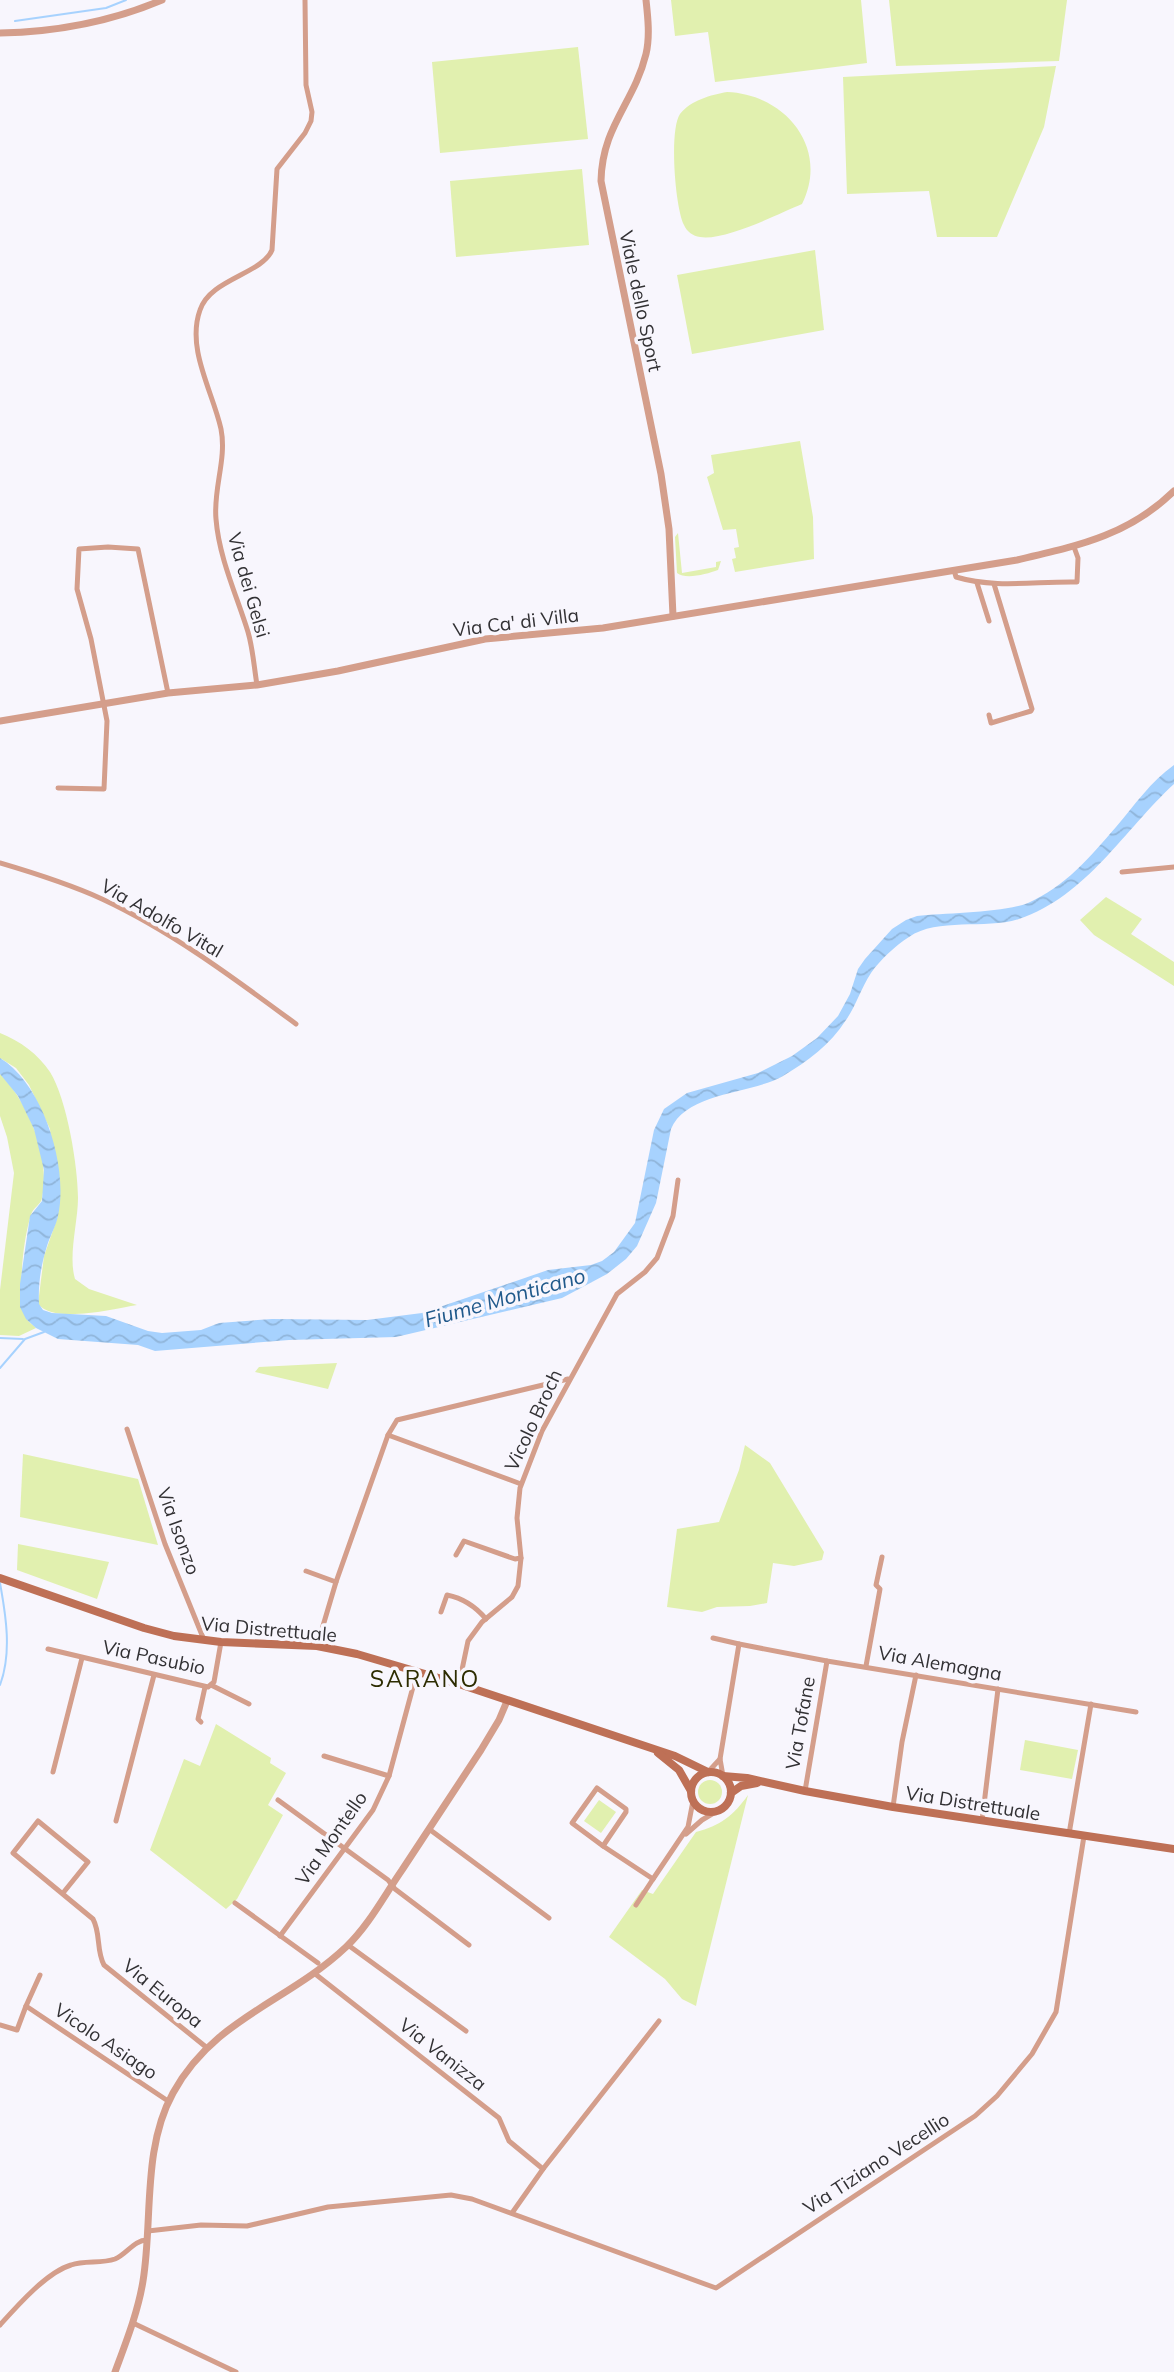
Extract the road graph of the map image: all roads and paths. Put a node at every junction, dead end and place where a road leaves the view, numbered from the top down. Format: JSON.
{"nodes":[{"id":1,"x":162,"y":0,"type":"edge"},
{"id":2,"x":304,"y":0,"type":"edge"},
{"id":3,"x":646,"y":0,"type":"edge"},
{"id":4,"x":0,"y":33,"type":"edge"},
{"id":5,"x":1174,"y":491,"type":"edge"},
{"id":6,"x":1074,"y":547,"type":"junction"},
{"id":7,"x":954,"y":570,"type":"junction"},
{"id":8,"x":977,"y":583,"type":"junction"},
{"id":9,"x":994,"y":584,"type":"junction"},
{"id":10,"x":673,"y":617,"type":"junction"},
{"id":11,"x":989,"y":621,"type":"dead end"},
{"id":12,"x":257,"y":685,"type":"junction"},
{"id":13,"x":168,"y":693,"type":"junction"},
{"id":14,"x":103,"y":705,"type":"junction"},
{"id":15,"x":989,"y":715,"type":"dead end"},
{"id":16,"x":0,"y":721,"type":"edge"},
{"id":17,"x":991,"y":723,"type":"junction"},
{"id":18,"x":981,"y":726,"type":"dead end"},
{"id":19,"x":58,"y":788,"type":"dead end"},
{"id":20,"x":0,"y":863,"type":"edge"},
{"id":21,"x":1174,"y":867,"type":"edge"},
{"id":22,"x":1122,"y":872,"type":"dead end"},
{"id":23,"x":296,"y":1024,"type":"dead end"},
{"id":24,"x":678,"y":1180,"type":"dead end"},
{"id":25,"x":568,"y":1379,"type":"junction"},
{"id":26,"x":127,"y":1429,"type":"dead end"},
{"id":27,"x":388,"y":1435,"type":"junction"},
{"id":28,"x":521,"y":1485,"type":"junction"},
{"id":29,"x":456,"y":1555,"type":"dead end"},
{"id":30,"x":882,"y":1557,"type":"dead end"},
{"id":31,"x":521,"y":1558,"type":"junction"},
{"id":32,"x":306,"y":1571,"type":"dead end"},
{"id":33,"x":0,"y":1578,"type":"edge"},
{"id":34,"x":336,"y":1582,"type":"junction"},
{"id":35,"x":442,"y":1612,"type":"dead end"},
{"id":36,"x":486,"y":1619,"type":"junction"},
{"id":37,"x":713,"y":1638,"type":"dead end"},
{"id":38,"x":205,"y":1641,"type":"junction"},
{"id":39,"x":221,"y":1642,"type":"junction"},
{"id":40,"x":739,"y":1643,"type":"junction"},
{"id":41,"x":317,"y":1646,"type":"junction"},
{"id":42,"x":48,"y":1650,"type":"dead end"},
{"id":43,"x":82,"y":1657,"type":"junction"},
{"id":44,"x":827,"y":1661,"type":"junction"},
{"id":45,"x":866,"y":1666,"type":"junction"},
{"id":46,"x":418,"y":1671,"type":"junction"},
{"id":47,"x":155,"y":1675,"type":"junction"},
{"id":48,"x":916,"y":1675,"type":"junction"},
{"id":49,"x":459,"y":1684,"type":"junction"},
{"id":50,"x":208,"y":1686,"type":"junction"},
{"id":51,"x":998,"y":1689,"type":"junction"},
{"id":52,"x":507,"y":1701,"type":"junction"},
{"id":53,"x":249,"y":1704,"type":"dead end"},
{"id":54,"x":1091,"y":1704,"type":"junction"},
{"id":55,"x":1136,"y":1712,"type":"dead end"},
{"id":56,"x":201,"y":1722,"type":"dead end"},
{"id":57,"x":646,"y":1746,"type":"junction"},
{"id":58,"x":324,"y":1756,"type":"dead end"},
{"id":59,"x":720,"y":1759,"type":"junction"},
{"id":60,"x":53,"y":1772,"type":"dead end"},
{"id":61,"x":708,"y":1772,"type":"junction"},
{"id":62,"x":389,"y":1776,"type":"junction"},
{"id":63,"x":723,"y":1776,"type":"junction"},
{"id":64,"x":768,"y":1783,"type":"junction"},
{"id":65,"x":691,"y":1791,"type":"junction"},
{"id":66,"x":805,"y":1791,"type":"junction"},
{"id":67,"x":731,"y":1793,"type":"junction"},
{"id":68,"x":278,"y":1800,"type":"dead end"},
{"id":69,"x":693,"y":1801,"type":"junction"},
{"id":70,"x":893,"y":1807,"type":"junction"},
{"id":71,"x":717,"y":1811,"type":"junction"},
{"id":72,"x":116,"y":1821,"type":"dead end"},
{"id":73,"x":982,"y":1821,"type":"junction"},
{"id":74,"x":429,"y":1829,"type":"junction"},
{"id":75,"x":1069,"y":1833,"type":"junction"},
{"id":76,"x":1084,"y":1836,"type":"junction"},
{"id":77,"x":682,"y":1838,"type":"junction"},
{"id":78,"x":603,"y":1846,"type":"junction"},
{"id":79,"x":345,"y":1849,"type":"junction"},
{"id":80,"x":1174,"y":1849,"type":"edge"},
{"id":81,"x":653,"y":1879,"type":"junction"},
{"id":82,"x":392,"y":1885,"type":"junction"},
{"id":83,"x":63,"y":1893,"type":"junction"},
{"id":84,"x":236,"y":1903,"type":"dead end"},
{"id":85,"x":636,"y":1905,"type":"dead end"},
{"id":86,"x":549,"y":1918,"type":"dead end"},
{"id":87,"x":280,"y":1936,"type":"junction"},
{"id":88,"x":348,"y":1945,"type":"junction"},
{"id":89,"x":469,"y":1945,"type":"dead end"},
{"id":90,"x":318,"y":1963,"type":"dead end"},
{"id":91,"x":314,"y":1973,"type":"junction"},
{"id":92,"x":40,"y":1975,"type":"dead end"},
{"id":93,"x":26,"y":2007,"type":"junction"},
{"id":94,"x":659,"y":2021,"type":"dead end"},
{"id":95,"x":0,"y":2025,"type":"edge"},
{"id":96,"x":466,"y":2031,"type":"dead end"},
{"id":97,"x":206,"y":2048,"type":"junction"},
{"id":98,"x":169,"y":2102,"type":"junction"},
{"id":99,"x":543,"y":2169,"type":"junction"},
{"id":100,"x":512,"y":2213,"type":"junction"},
{"id":101,"x":148,"y":2235,"type":"junction"},
{"id":102,"x":133,"y":2323,"type":"junction"},
{"id":103,"x":0,"y":2325,"type":"edge"},
{"id":104,"x":115,"y":2372,"type":"edge"},
{"id":105,"x":236,"y":2372,"type":"edge"}],
"edges":[{"from":1,"to":4,"type":"street"},
{"from":2,"to":12,"type":"street","name":"Via dei Gelsi"},
{"from":3,"to":10,"type":"street","name":"Viale dello Sport"},
{"from":5,"to":6,"type":"street","name":"Via Ca' di Villa"},
{"from":6,"to":7,"type":"street","name":"Via Ca' di Villa"},
{"from":6,"to":9,"type":"street"},
{"from":7,"to":8,"type":"street"},
{"from":7,"to":10,"type":"street","name":"Via Ca' di Villa"},
{"from":8,"to":9,"type":"street"},
{"from":8,"to":11,"type":"street"},
{"from":9,"to":17,"type":"street"},
{"from":10,"to":12,"type":"street","name":"Via Ca' di Villa"},
{"from":12,"to":13,"type":"street","name":"Via Ca' di Villa"},
{"from":13,"to":14,"type":"street","name":"Via Ca' di Villa"},
{"from":13,"to":14,"type":"street"},
{"from":14,"to":16,"type":"street","name":"Via Ca' di Villa"},
{"from":14,"to":19,"type":"street"},
{"from":15,"to":17,"type":"street"},
{"from":17,"to":18,"type":"street"},
{"from":20,"to":23,"type":"street","name":"Via Adolfo Vital"},
{"from":21,"to":22,"type":"street"},
{"from":24,"to":25,"type":"street","name":"Vicolo Broch"},
{"from":25,"to":27,"type":"street"},
{"from":25,"to":28,"type":"street","name":"Vicolo Broch"},
{"from":26,"to":38,"type":"street","name":"Via Isonzo"},
{"from":27,"to":28,"type":"street"},
{"from":27,"to":34,"type":"street"},
{"from":28,"to":31,"type":"street","name":"Vicolo Broch"},
{"from":29,"to":31,"type":"street"},
{"from":30,"to":45,"type":"street"},
{"from":31,"to":36,"type":"street","name":"Vicolo Broch"},
{"from":32,"to":34,"type":"street"},
{"from":33,"to":38,"type":"main road","name":"Via Distrettuale"},
{"from":34,"to":41,"type":"street"},
{"from":35,"to":36,"type":"street"},
{"from":36,"to":49,"type":"street","name":"Vicolo Broch"},
{"from":37,"to":40,"type":"street","name":"Via Alemagna"},
{"from":38,"to":39,"type":"main road","name":"Via Distrettuale"},
{"from":39,"to":41,"type":"main road","name":"Via Distrettuale"},
{"from":39,"to":50,"type":"street","name":"Via Pasubio"},
{"from":40,"to":44,"type":"street","name":"Via Alemagna"},
{"from":40,"to":59,"type":"street"},
{"from":41,"to":46,"type":"main road","name":"Via Distrettuale"},
{"from":42,"to":43,"type":"street","name":"Via Pasubio"},
{"from":43,"to":47,"type":"street","name":"Via Pasubio"},
{"from":43,"to":60,"type":"street"},
{"from":44,"to":45,"type":"street","name":"Via Alemagna"},
{"from":44,"to":66,"type":"street","name":"Via Tofane"},
{"from":45,"to":48,"type":"street","name":"Via Alemagna"},
{"from":46,"to":49,"type":"main road","name":"Via Distrettuale"},
{"from":46,"to":62,"type":"street","name":"Via Montello"},
{"from":47,"to":50,"type":"street","name":"Via Pasubio"},
{"from":47,"to":72,"type":"street"},
{"from":48,"to":51,"type":"street","name":"Via Alemagna"},
{"from":48,"to":70,"type":"street"},
{"from":49,"to":52,"type":"main road","name":"Via Distrettuale"},
{"from":50,"to":53,"type":"street"},
{"from":50,"to":56,"type":"street"},
{"from":51,"to":54,"type":"street","name":"Via Alemagna"},
{"from":51,"to":73,"type":"street"},
{"from":52,"to":57,"type":"main road","name":"Via Distrettuale"},
{"from":52,"to":74,"type":"street"},
{"from":54,"to":55,"type":"street","name":"Via Alemagna"},
{"from":54,"to":75,"type":"street"},
{"from":57,"to":61,"type":"main road","name":"Via Distrettuale"},
{"from":57,"to":65,"type":"main road"},
{"from":58,"to":62,"type":"street"},
{"from":59,"to":61,"type":"street"},
{"from":59,"to":63,"type":"street"},
{"from":61,"to":63,"type":"main road"},
{"from":61,"to":65,"type":"main road"},
{"from":62,"to":79,"type":"street","name":"Via Montello"},
{"from":63,"to":64,"type":"main road","name":"Via Distrettuale"},
{"from":63,"to":67,"type":"main road"},
{"from":64,"to":66,"type":"main road","name":"Via Distrettuale"},
{"from":64,"to":67,"type":"main road"},
{"from":65,"to":69,"type":"main road"},
{"from":66,"to":70,"type":"main road","name":"Via Distrettuale"},
{"from":67,"to":71,"type":"main road"},
{"from":68,"to":79,"type":"street"},
{"from":69,"to":71,"type":"main road"},
{"from":69,"to":77,"type":"street"},
{"from":70,"to":73,"type":"main road","name":"Via Distrettuale"},
{"from":71,"to":77,"type":"street"},
{"from":73,"to":75,"type":"main road","name":"Via Distrettuale"},
{"from":74,"to":82,"type":"street"},
{"from":74,"to":86,"type":"street"},
{"from":75,"to":76,"type":"main road","name":"Via Distrettuale"},
{"from":76,"to":80,"type":"main road","name":"Via Distrettuale"},
{"from":76,"to":100,"type":"street","name":"Via Tiziano Vecellio"},
{"from":77,"to":81,"type":"street"},
{"from":78,"to":78,"type":"street"},
{"from":78,"to":81,"type":"street"},
{"from":79,"to":82,"type":"street"},
{"from":79,"to":87,"type":"street","name":"Via Montello"},
{"from":81,"to":85,"type":"street"},
{"from":82,"to":88,"type":"street"},
{"from":82,"to":89,"type":"street"},
{"from":83,"to":83,"type":"street","name":"Via Europa"},
{"from":83,"to":97,"type":"street","name":"Via Europa"},
{"from":84,"to":87,"type":"street"},
{"from":87,"to":90,"type":"street"},
{"from":88,"to":91,"type":"street"},
{"from":88,"to":96,"type":"street","name":"Via Vanizza"},
{"from":91,"to":97,"type":"street"},
{"from":91,"to":99,"type":"street","name":"Via Vanizza"},
{"from":92,"to":93,"type":"street","name":"Vicolo Asiago"},
{"from":93,"to":95,"type":"street","name":"Vicolo Asiago"},
{"from":93,"to":98,"type":"street","name":"Vicolo Asiago"},
{"from":94,"to":99,"type":"street"},
{"from":97,"to":98,"type":"street"},
{"from":98,"to":101,"type":"street"},
{"from":99,"to":100,"type":"street"},
{"from":100,"to":101,"type":"street","name":"Via Tiziano Vecellio"},
{"from":101,"to":102,"type":"street"},
{"from":101,"to":103,"type":"street","name":"Via Tiziano Vecellio"},
{"from":102,"to":104,"type":"street"},
{"from":102,"to":105,"type":"street"}]}
